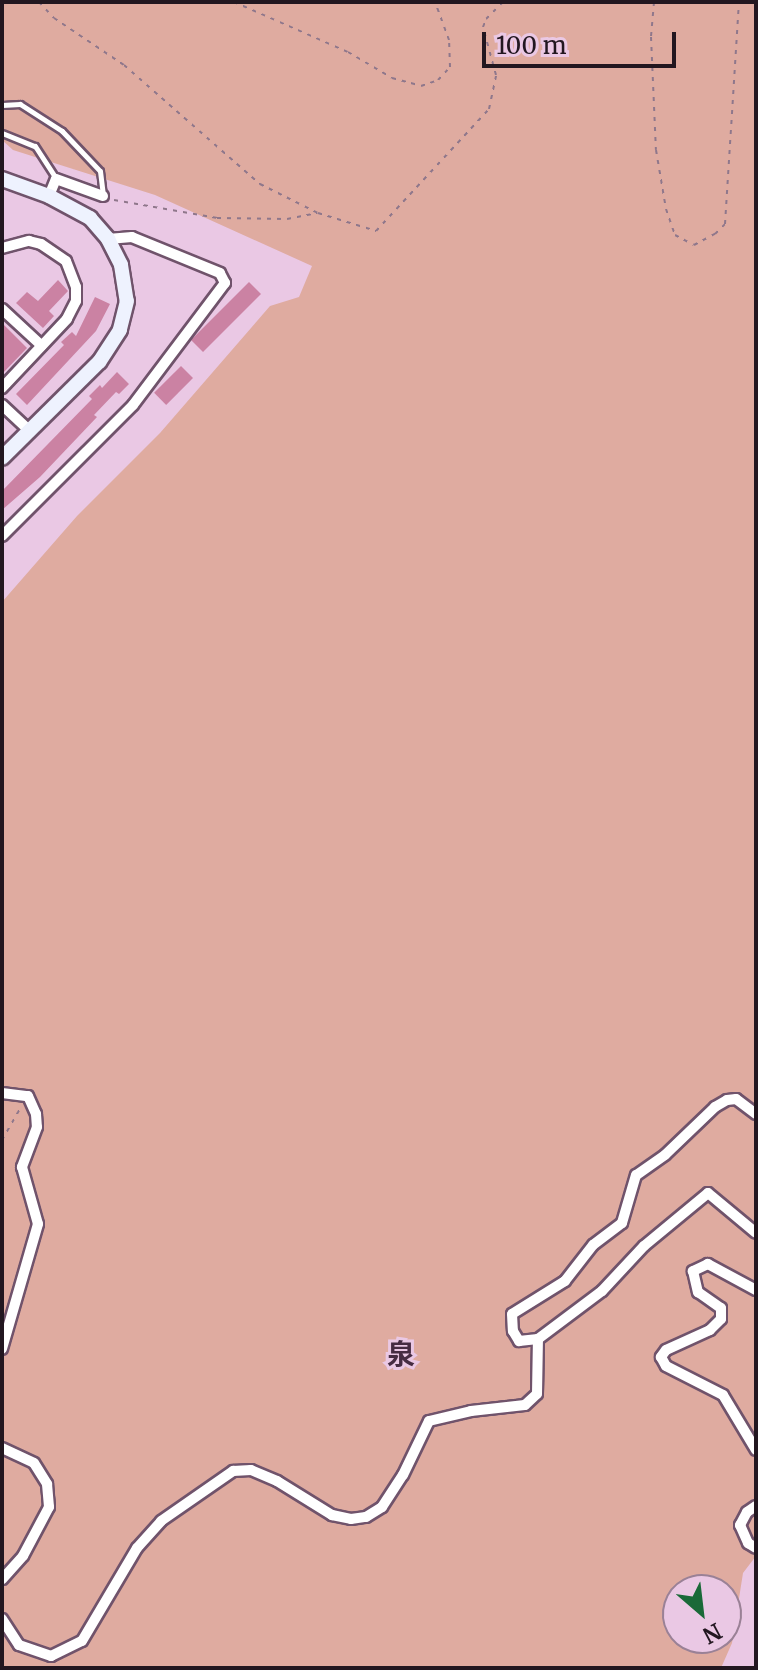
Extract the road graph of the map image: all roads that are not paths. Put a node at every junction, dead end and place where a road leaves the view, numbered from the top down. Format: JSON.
{"nodes":[{"id":1,"x":2,"y":105,"type":"edge"},
{"id":2,"x":2,"y":133,"type":"edge"},
{"id":3,"x":2,"y":179,"type":"edge"},
{"id":4,"x":56,"y":179,"type":"junction"},
{"id":5,"x":49,"y":196,"type":"junction"},
{"id":6,"x":103,"y":196,"type":"joint"},
{"id":7,"x":108,"y":239,"type":"junction"},
{"id":8,"x":2,"y":248,"type":"edge"},
{"id":9,"x":2,"y":309,"type":"edge"},
{"id":10,"x":42,"y":346,"type":"junction"},
{"id":11,"x":2,"y":388,"type":"edge"},
{"id":12,"x":2,"y":405,"type":"edge"},
{"id":13,"x":29,"y":430,"type":"junction"},
{"id":14,"x":2,"y":458,"type":"edge"},
{"id":15,"x":2,"y":536,"type":"edge"},
{"id":16,"x":2,"y":1093,"type":"edge"},
{"id":17,"x":756,"y":1114,"type":"edge"},
{"id":18,"x":756,"y":1233,"type":"edge"},
{"id":19,"x":756,"y":1290,"type":"edge"},
{"id":20,"x":538,"y":1339,"type":"junction"},
{"id":21,"x":2,"y":1349,"type":"edge"},
{"id":22,"x":2,"y":1448,"type":"edge"},
{"id":23,"x":756,"y":1450,"type":"edge"},
{"id":24,"x":756,"y":1506,"type":"edge"},
{"id":25,"x":756,"y":1548,"type":"edge"},
{"id":26,"x":2,"y":1579,"type":"edge"},
{"id":27,"x":2,"y":1619,"type":"edge"}],
"edges":[{"from":1,"to":6,"type":"lane"},
{"from":2,"to":4,"type":"lane"},
{"from":3,"to":5,"type":"main road"},
{"from":4,"to":5,"type":"street"},
{"from":4,"to":6,"type":"street"},
{"from":5,"to":7,"type":"main road"},
{"from":7,"to":13,"type":"main road"},
{"from":7,"to":15,"type":"street"},
{"from":8,"to":10,"type":"street"},
{"from":9,"to":10,"type":"street"},
{"from":10,"to":11,"type":"street"},
{"from":12,"to":13,"type":"street"},
{"from":13,"to":14,"type":"main road"},
{"from":16,"to":21,"type":"street"},
{"from":17,"to":20,"type":"street"},
{"from":18,"to":20,"type":"street"},
{"from":19,"to":23,"type":"street"},
{"from":20,"to":27,"type":"street"},
{"from":22,"to":26,"type":"street"},
{"from":24,"to":25,"type":"street"}]}
